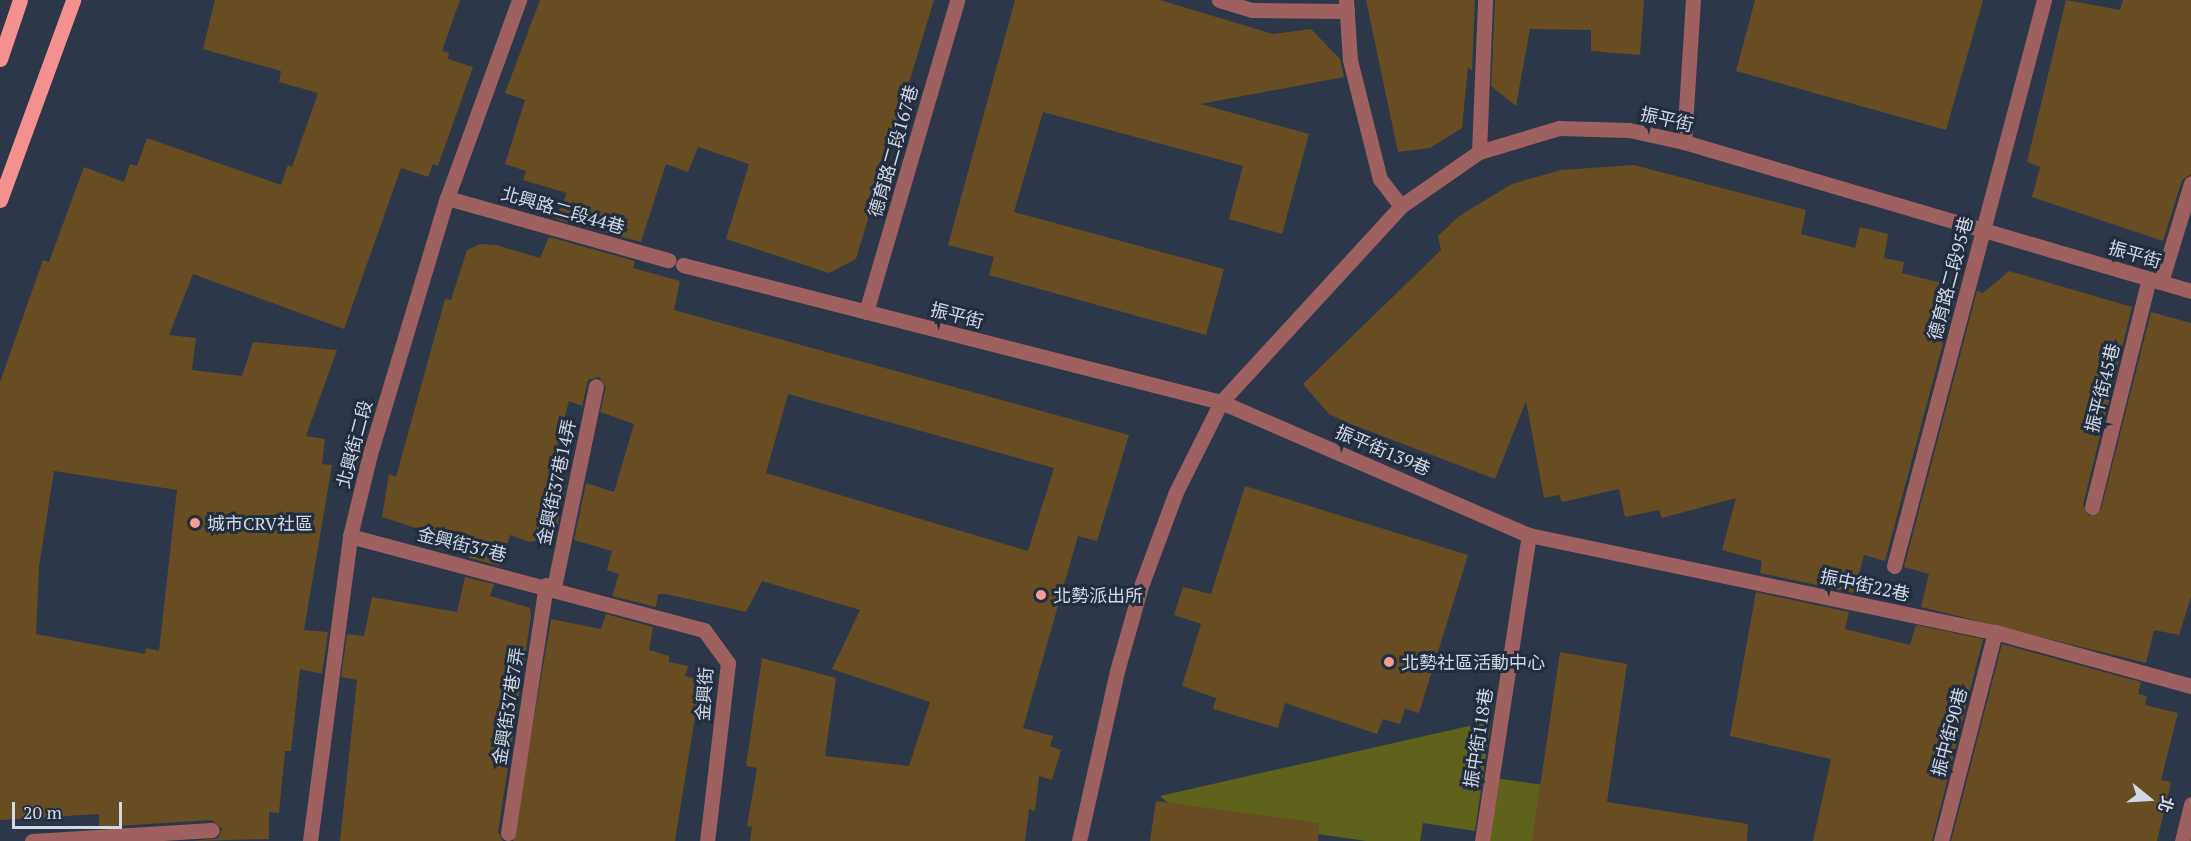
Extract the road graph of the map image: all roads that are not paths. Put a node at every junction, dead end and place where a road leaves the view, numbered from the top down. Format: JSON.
{"nodes":[{"id":1,"x":20,"y":0,"type":"edge"},
{"id":2,"x":73,"y":0,"type":"edge"},
{"id":3,"x":519,"y":0,"type":"edge"},
{"id":4,"x":957,"y":0,"type":"edge"},
{"id":5,"x":1219,"y":0,"type":"edge"},
{"id":6,"x":1485,"y":0,"type":"edge"},
{"id":7,"x":1693,"y":0,"type":"edge"},
{"id":8,"x":2044,"y":0,"type":"edge"},
{"id":9,"x":1347,"y":5,"type":"edge"},
{"id":10,"x":0,"y":58,"type":"edge"},
{"id":11,"x":1684,"y":142,"type":"junction"},
{"id":12,"x":1479,"y":152,"type":"junction"},
{"id":13,"x":2191,"y":183,"type":"edge"},
{"id":14,"x":447,"y":198,"type":"junction"},
{"id":15,"x":0,"y":200,"type":"edge"},
{"id":16,"x":1401,"y":206,"type":"junction"},
{"id":17,"x":1983,"y":229,"type":"junction"},
{"id":18,"x":668,"y":260,"type":"dead end"},
{"id":19,"x":683,"y":265,"type":"dead end"},
{"id":20,"x":2155,"y":280,"type":"junction"},
{"id":21,"x":2191,"y":291,"type":"edge"},
{"id":22,"x":866,"y":312,"type":"junction"},
{"id":23,"x":596,"y":386,"type":"dead end"},
{"id":24,"x":1221,"y":402,"type":"junction"},
{"id":25,"x":2092,"y":507,"type":"dead end"},
{"id":26,"x":1529,"y":534,"type":"junction"},
{"id":27,"x":350,"y":536,"type":"junction"},
{"id":28,"x":1894,"y":566,"type":"dead end"},
{"id":29,"x":554,"y":587,"type":"junction"},
{"id":30,"x":1995,"y":632,"type":"junction"},
{"id":31,"x":2191,"y":686,"type":"edge"},
{"id":32,"x":2191,"y":804,"type":"edge"},
{"id":33,"x":212,"y":830,"type":"dead end"},
{"id":34,"x":508,"y":833,"type":"dead end"},
{"id":35,"x":32,"y":841,"type":"edge"},
{"id":36,"x":310,"y":841,"type":"edge"},
{"id":37,"x":707,"y":841,"type":"edge"},
{"id":38,"x":1079,"y":841,"type":"edge"},
{"id":39,"x":1482,"y":841,"type":"edge"},
{"id":40,"x":1941,"y":841,"type":"edge"},
{"id":41,"x":2182,"y":841,"type":"edge"}],
"edges":[{"from":1,"to":10,"type":"main road"},
{"from":2,"to":15,"type":"main road"},
{"from":3,"to":14,"type":"lane","name":"北興街二段"},
{"from":4,"to":22,"type":"lane","name":"德育路二段167巷"},
{"from":5,"to":9,"type":"lane"},
{"from":6,"to":12,"type":"lane"},
{"from":7,"to":11,"type":"lane"},
{"from":8,"to":17,"type":"lane","name":"德育路二段95巷"},
{"from":9,"to":16,"type":"lane"},
{"from":11,"to":12,"type":"lane","name":"振平街"},
{"from":11,"to":17,"type":"lane","name":"振平街"},
{"from":12,"to":16,"type":"lane","name":"振平街"},
{"from":13,"to":20,"type":"lane","name":"振平街45巷"},
{"from":14,"to":18,"type":"lane","name":"北興路二段44巷"},
{"from":14,"to":27,"type":"lane","name":"北興街二段"},
{"from":16,"to":24,"type":"lane","name":"振平街"},
{"from":17,"to":20,"type":"lane","name":"振平街"},
{"from":17,"to":28,"type":"lane","name":"德育路二段95巷"},
{"from":19,"to":22,"type":"lane","name":"振平街"},
{"from":20,"to":21,"type":"lane","name":"振平街"},
{"from":20,"to":25,"type":"lane","name":"振平街45巷"},
{"from":22,"to":24,"type":"lane","name":"振平街"},
{"from":23,"to":29,"type":"lane","name":"金興街37巷14弄"},
{"from":24,"to":26,"type":"lane","name":"振平街139巷"},
{"from":24,"to":38,"type":"lane","name":"振平街"},
{"from":26,"to":30,"type":"lane","name":"振中街22巷"},
{"from":26,"to":39,"type":"lane","name":"振中街118巷"},
{"from":27,"to":29,"type":"lane","name":"金興街37巷"},
{"from":27,"to":36,"type":"lane","name":"北興街二段"},
{"from":29,"to":34,"type":"lane","name":"金興街37巷7弄"},
{"from":29,"to":37,"type":"lane","name":"金興街"},
{"from":30,"to":31,"type":"lane","name":"振中街22巷"},
{"from":30,"to":40,"type":"lane","name":"振中街90巷"},
{"from":32,"to":41,"type":"lane"},
{"from":33,"to":35,"type":"lane"}]}
